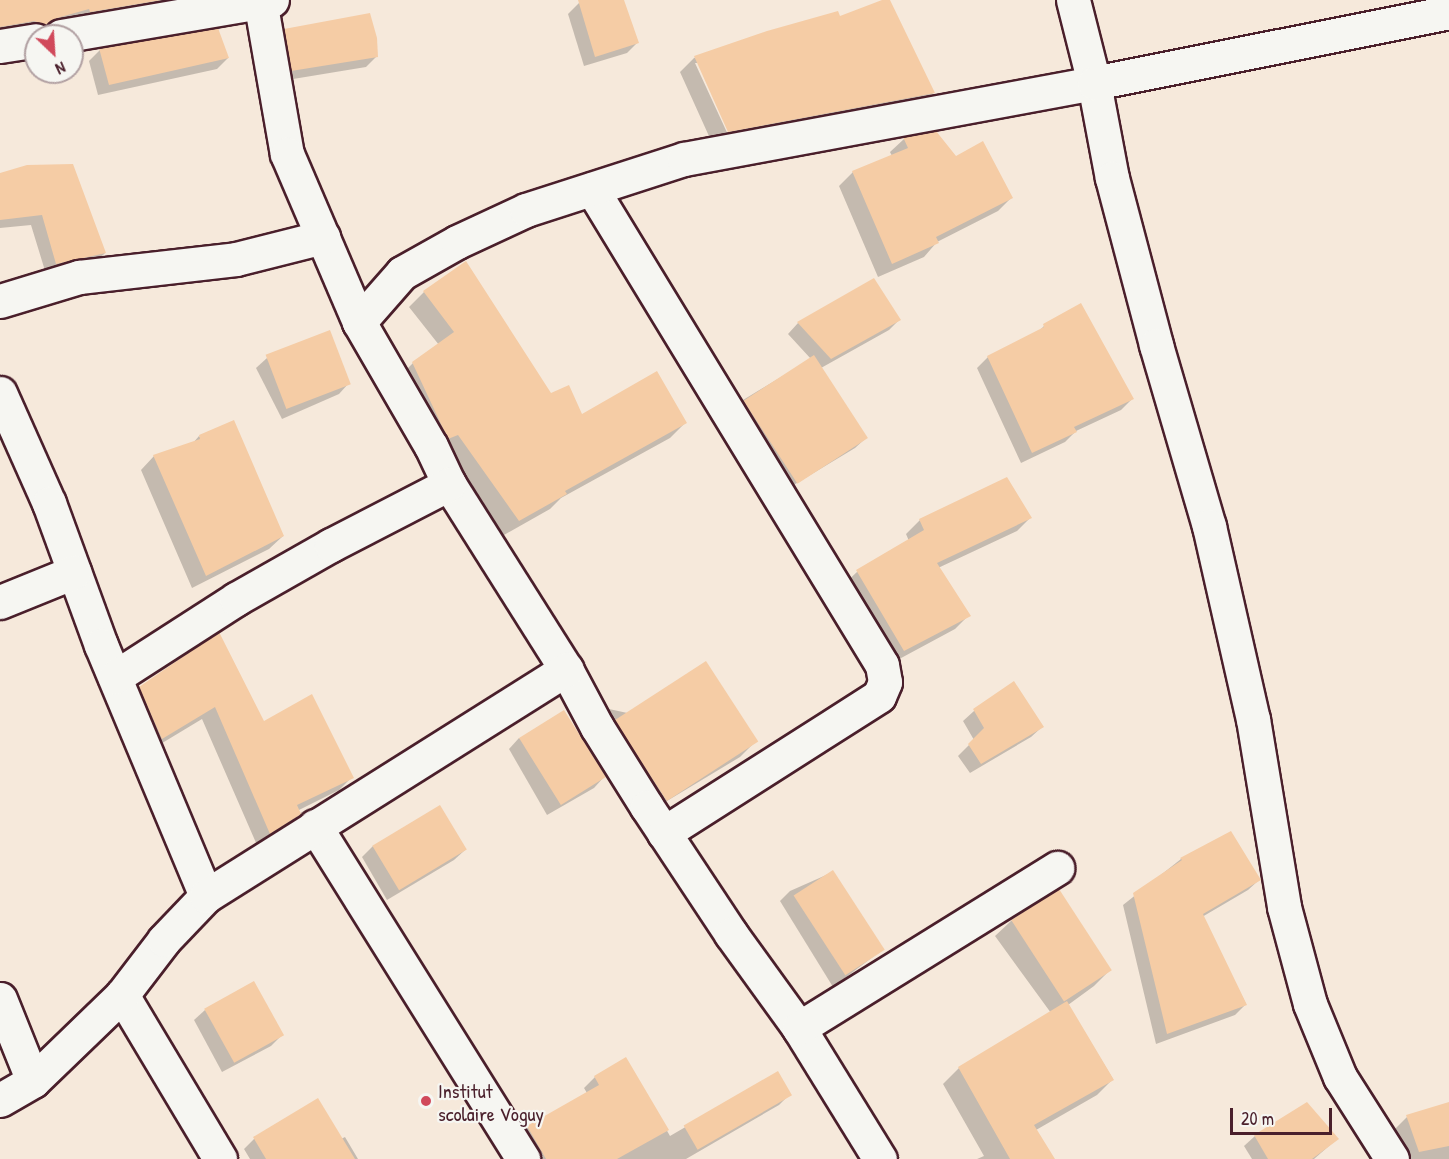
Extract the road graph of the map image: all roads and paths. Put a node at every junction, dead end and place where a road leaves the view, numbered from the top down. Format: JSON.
{"nodes":[{"id":1,"x":1073,"y":0,"type":"edge"},
{"id":2,"x":264,"y":1,"type":"edge"},
{"id":3,"x":1449,"y":12,"type":"edge"},
{"id":4,"x":84,"y":32,"type":"edge"},
{"id":5,"x":24,"y":42,"type":"edge"},
{"id":6,"x":0,"y":46,"type":"edge"},
{"id":7,"x":1094,"y":83,"type":"junction"},
{"id":8,"x":592,"y":189,"type":"junction"},
{"id":9,"x":323,"y":237,"type":"junction"},
{"id":10,"x":0,"y":301,"type":"edge"},
{"id":11,"x":359,"y":322,"type":"junction"},
{"id":12,"x":0,"y":393,"type":"edge"},
{"id":13,"x":450,"y":484,"type":"junction"},
{"id":14,"x":74,"y":572,"type":"junction"},
{"id":15,"x":0,"y":602,"type":"edge"},
{"id":16,"x":566,"y":669,"type":"junction"},
{"id":17,"x":115,"y":677,"type":"junction"},
{"id":18,"x":315,"y":826,"type":"junction"},
{"id":19,"x":664,"y":833,"type":"junction"},
{"id":20,"x":1057,"y":868,"type":"dead end"},
{"id":21,"x":206,"y":897,"type":"junction"},
{"id":22,"x":122,"y":995,"type":"junction"},
{"id":23,"x":0,"y":999,"type":"edge"},
{"id":24,"x":799,"y":1028,"type":"junction"},
{"id":25,"x":33,"y":1081,"type":"junction"},
{"id":26,"x":0,"y":1101,"type":"edge"},
{"id":27,"x":220,"y":1159,"type":"edge"},
{"id":28,"x":522,"y":1159,"type":"edge"},
{"id":29,"x":880,"y":1159,"type":"edge"},
{"id":30,"x":1392,"y":1159,"type":"edge"}],
"edges":[{"from":1,"to":7,"type":"street"},
{"from":2,"to":4,"type":"street"},
{"from":2,"to":9,"type":"street"},
{"from":3,"to":7,"type":"street"},
{"from":5,"to":6,"type":"street"},
{"from":7,"to":8,"type":"street"},
{"from":7,"to":30,"type":"street"},
{"from":8,"to":11,"type":"street"},
{"from":8,"to":19,"type":"street"},
{"from":9,"to":10,"type":"street"},
{"from":9,"to":11,"type":"street"},
{"from":11,"to":13,"type":"street"},
{"from":12,"to":14,"type":"street"},
{"from":13,"to":16,"type":"street"},
{"from":13,"to":17,"type":"street"},
{"from":14,"to":15,"type":"street"},
{"from":14,"to":17,"type":"street"},
{"from":16,"to":18,"type":"street"},
{"from":16,"to":19,"type":"street"},
{"from":17,"to":21,"type":"street"},
{"from":18,"to":21,"type":"street"},
{"from":18,"to":28,"type":"street"},
{"from":19,"to":24,"type":"street"},
{"from":20,"to":24,"type":"street"},
{"from":21,"to":22,"type":"street"},
{"from":22,"to":25,"type":"street"},
{"from":22,"to":27,"type":"street"},
{"from":23,"to":25,"type":"street"},
{"from":24,"to":29,"type":"street"},
{"from":25,"to":26,"type":"street"}]}
